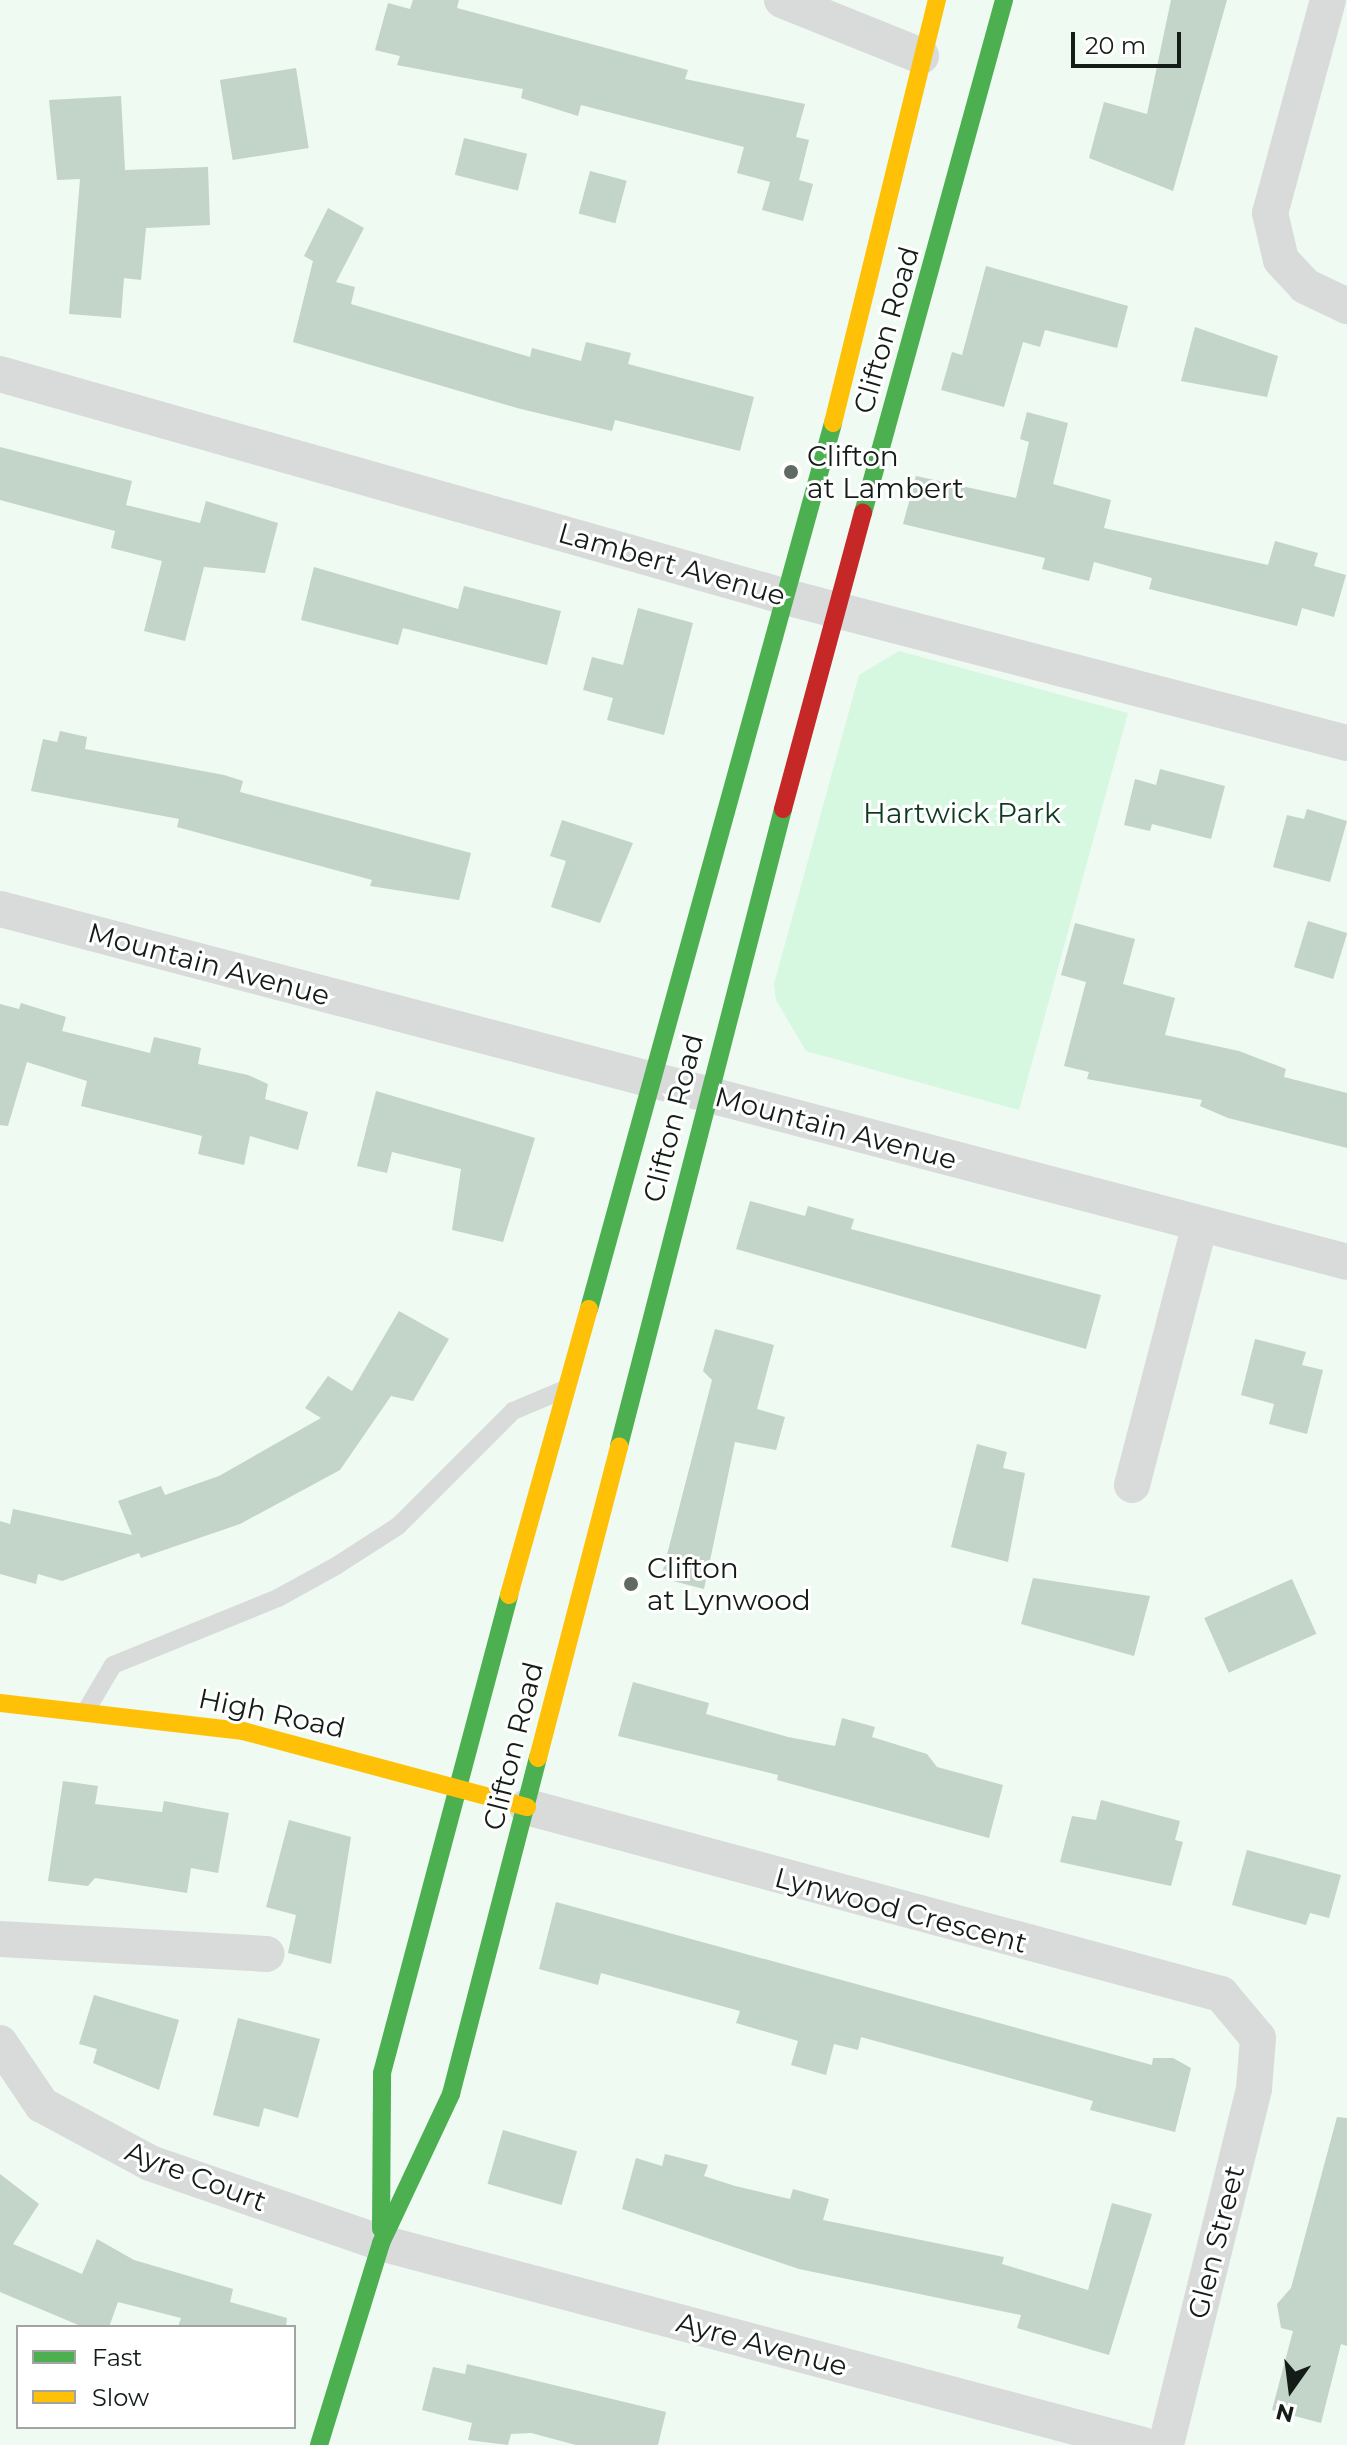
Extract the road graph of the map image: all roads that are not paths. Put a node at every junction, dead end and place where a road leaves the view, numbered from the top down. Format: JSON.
{"nodes":[{"id":1,"x":782,"y":0,"type":"edge"},
{"id":2,"x":937,"y":0,"type":"edge"},
{"id":3,"x":1004,"y":0,"type":"edge"},
{"id":4,"x":1328,"y":0,"type":"edge"},
{"id":5,"x":921,"y":56,"type":"junction"},
{"id":6,"x":1338,"y":303,"type":"edge"},
{"id":7,"x":0,"y":374,"type":"edge"},
{"id":8,"x":790,"y":598,"type":"junction"},
{"id":9,"x":837,"y":610,"type":"junction"},
{"id":10,"x":1347,"y":743,"type":"edge"},
{"id":11,"x":0,"y":909,"type":"edge"},
{"id":12,"x":658,"y":1082,"type":"junction"},
{"id":13,"x":708,"y":1095,"type":"junction"},
{"id":14,"x":1200,"y":1224,"type":"junction"},
{"id":15,"x":1347,"y":1262,"type":"edge"},
{"id":16,"x":571,"y":1387,"type":"junction"},
{"id":17,"x":1132,"y":1485,"type":"dead end"},
{"id":18,"x":0,"y":1703,"type":"edge"},
{"id":19,"x":87,"y":1709,"type":"junction"},
{"id":20,"x":456,"y":1785,"type":"junction"},
{"id":21,"x":527,"y":1807,"type":"junction"},
{"id":22,"x":0,"y":1939,"type":"edge"},
{"id":23,"x":267,"y":1954,"type":"dead end"},
{"id":24,"x":1258,"y":2038,"type":"joint"},
{"id":25,"x":0,"y":2043,"type":"edge"},
{"id":26,"x":381,"y":2243,"type":"junction"},
{"id":27,"x":319,"y":2445,"type":"edge"},
{"id":28,"x":1143,"y":2445,"type":"edge"},
{"id":29,"x":1166,"y":2445,"type":"edge"}],
"edges":[{"from":1,"to":5,"type":"street"},
{"from":2,"to":5,"type":"main road","name":"Clifton Road"},
{"from":3,"to":9,"type":"main road","name":"Clifton Road"},
{"from":4,"to":6,"type":"street"},
{"from":5,"to":8,"type":"main road","name":"Clifton Road"},
{"from":7,"to":8,"type":"street","name":"Lambert Avenue"},
{"from":8,"to":9,"type":"street","name":"Lambert Avenue"},
{"from":8,"to":12,"type":"main road","name":"Clifton Road"},
{"from":9,"to":10,"type":"street","name":"Lambert Avenue"},
{"from":9,"to":13,"type":"main road","name":"Clifton Road"},
{"from":11,"to":12,"type":"street","name":"Mountain Avenue"},
{"from":12,"to":13,"type":"street","name":"Mountain Avenue"},
{"from":12,"to":16,"type":"main road","name":"Clifton Road"},
{"from":13,"to":14,"type":"street","name":"Mountain Avenue"},
{"from":13,"to":21,"type":"main road","name":"Clifton Road"},
{"from":14,"to":15,"type":"street","name":"Mountain Avenue"},
{"from":14,"to":17,"type":"street"},
{"from":16,"to":19,"type":"lane"},
{"from":16,"to":20,"type":"main road","name":"Clifton Road"},
{"from":18,"to":19,"type":"main road","name":"High Road"},
{"from":19,"to":20,"type":"main road","name":"High Road"},
{"from":20,"to":21,"type":"main road","name":"High Road"},
{"from":20,"to":26,"type":"main road","name":"Clifton Road"},
{"from":21,"to":24,"type":"street","name":"Lynwood Crescent"},
{"from":21,"to":26,"type":"main road","name":"Clifton Road"},
{"from":22,"to":23,"type":"street"},
{"from":24,"to":29,"type":"street","name":"Glen Street"},
{"from":25,"to":26,"type":"street","name":"Ayre Court"},
{"from":26,"to":27,"type":"main road","name":"Clifton Road"},
{"from":26,"to":28,"type":"street","name":"Ayre Avenue"}]}
